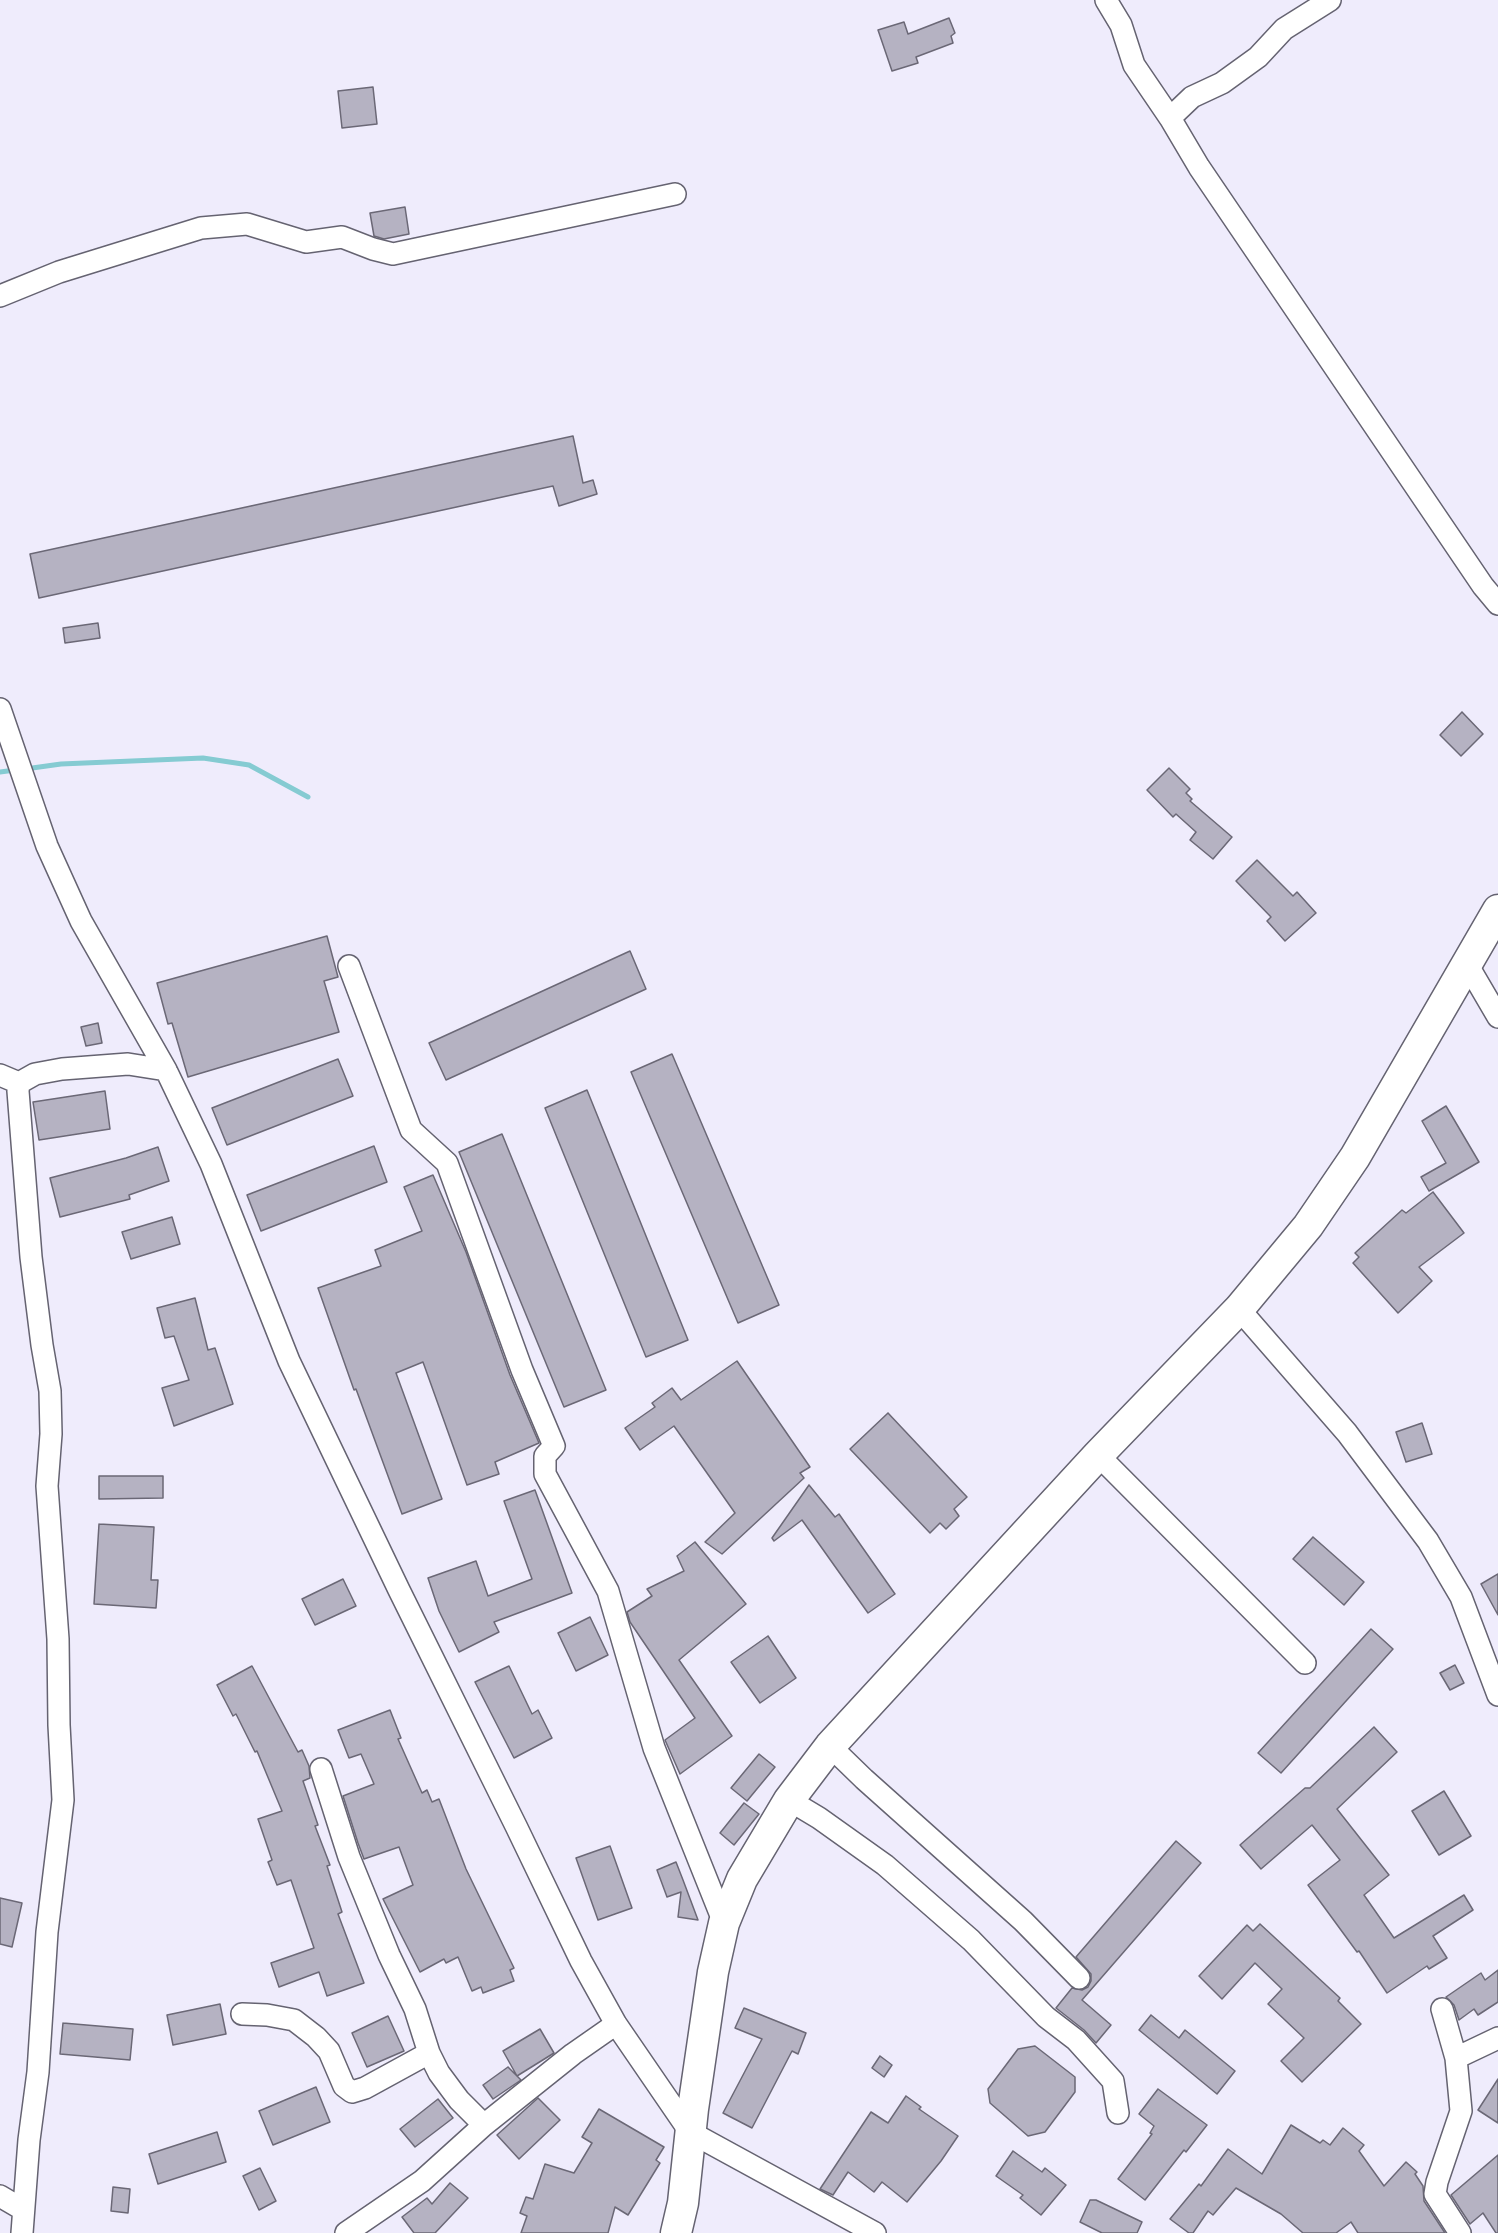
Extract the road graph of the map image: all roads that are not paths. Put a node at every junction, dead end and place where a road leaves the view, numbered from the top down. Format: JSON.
{"nodes":[{"id":1,"x":1106,"y":0,"type":"edge"},
{"id":2,"x":1330,"y":0,"type":"edge"},
{"id":3,"x":1170,"y":118,"type":"junction"},
{"id":4,"x":675,"y":194,"type":"dead end"},
{"id":5,"x":0,"y":296,"type":"edge"},
{"id":6,"x":1498,"y":604,"type":"edge"},
{"id":7,"x":0,"y":709,"type":"edge"},
{"id":8,"x":1498,"y":910,"type":"edge"},
{"id":9,"x":1467,"y":964,"type":"junction"},
{"id":10,"x":349,"y":966,"type":"dead end"},
{"id":11,"x":1498,"y":1017,"type":"edge"},
{"id":12,"x":166,"y":1070,"type":"junction"},
{"id":13,"x":10,"y":1079,"type":"edge"},
{"id":14,"x":1239,"y":1309,"type":"junction"},
{"id":15,"x":1098,"y":1455,"type":"junction"},
{"id":16,"x":1305,"y":1662,"type":"dead end"},
{"id":17,"x":1498,"y":1695,"type":"edge"},
{"id":18,"x":830,"y":1746,"type":"junction"},
{"id":19,"x":321,"y":1769,"type":"dead end"},
{"id":20,"x":789,"y":1800,"type":"junction"},
{"id":21,"x":724,"y":1923,"type":"junction"},
{"id":22,"x":1079,"y":1978,"type":"dead end"},
{"id":23,"x":1442,"y":2009,"type":"dead end"},
{"id":24,"x":242,"y":2014,"type":"dead end"},
{"id":25,"x":616,"y":2024,"type":"junction"},
{"id":26,"x":1498,"y":2038,"type":"edge"},
{"id":27,"x":429,"y":2053,"type":"junction"},
{"id":28,"x":1456,"y":2058,"type":"junction"},
{"id":29,"x":1118,"y":2113,"type":"dead end"},
{"id":30,"x":484,"y":2125,"type":"junction"},
{"id":31,"x":690,"y":2132,"type":"junction"},
{"id":32,"x":0,"y":2196,"type":"edge"},
{"id":33,"x":22,"y":2209,"type":"junction"},
{"id":34,"x":22,"y":2233,"type":"edge"},
{"id":35,"x":346,"y":2233,"type":"edge"},
{"id":36,"x":676,"y":2233,"type":"edge"},
{"id":37,"x":875,"y":2233,"type":"edge"},
{"id":38,"x":1460,"y":2233,"type":"edge"}],
"edges":[{"from":1,"to":3,"type":"street"},
{"from":2,"to":3,"type":"street"},
{"from":3,"to":6,"type":"street"},
{"from":4,"to":5,"type":"street"},
{"from":7,"to":12,"type":"street"},
{"from":8,"to":9,"type":"main road"},
{"from":9,"to":11,"type":"street"},
{"from":9,"to":14,"type":"main road"},
{"from":10,"to":21,"type":"street"},
{"from":12,"to":13,"type":"street"},
{"from":12,"to":25,"type":"street"},
{"from":13,"to":33,"type":"street"},
{"from":14,"to":15,"type":"main road"},
{"from":14,"to":17,"type":"street"},
{"from":15,"to":16,"type":"street"},
{"from":15,"to":18,"type":"main road"},
{"from":18,"to":20,"type":"main road"},
{"from":18,"to":22,"type":"street"},
{"from":19,"to":27,"type":"street"},
{"from":20,"to":21,"type":"main road"},
{"from":20,"to":29,"type":"street"},
{"from":21,"to":31,"type":"main road"},
{"from":23,"to":28,"type":"street"},
{"from":24,"to":27,"type":"street"},
{"from":25,"to":30,"type":"street"},
{"from":25,"to":31,"type":"street"},
{"from":26,"to":28,"type":"street"},
{"from":27,"to":30,"type":"street"},
{"from":28,"to":38,"type":"street"},
{"from":30,"to":35,"type":"street"},
{"from":31,"to":36,"type":"main road"},
{"from":31,"to":37,"type":"street"},
{"from":32,"to":33,"type":"street"},
{"from":33,"to":34,"type":"street"}]}
